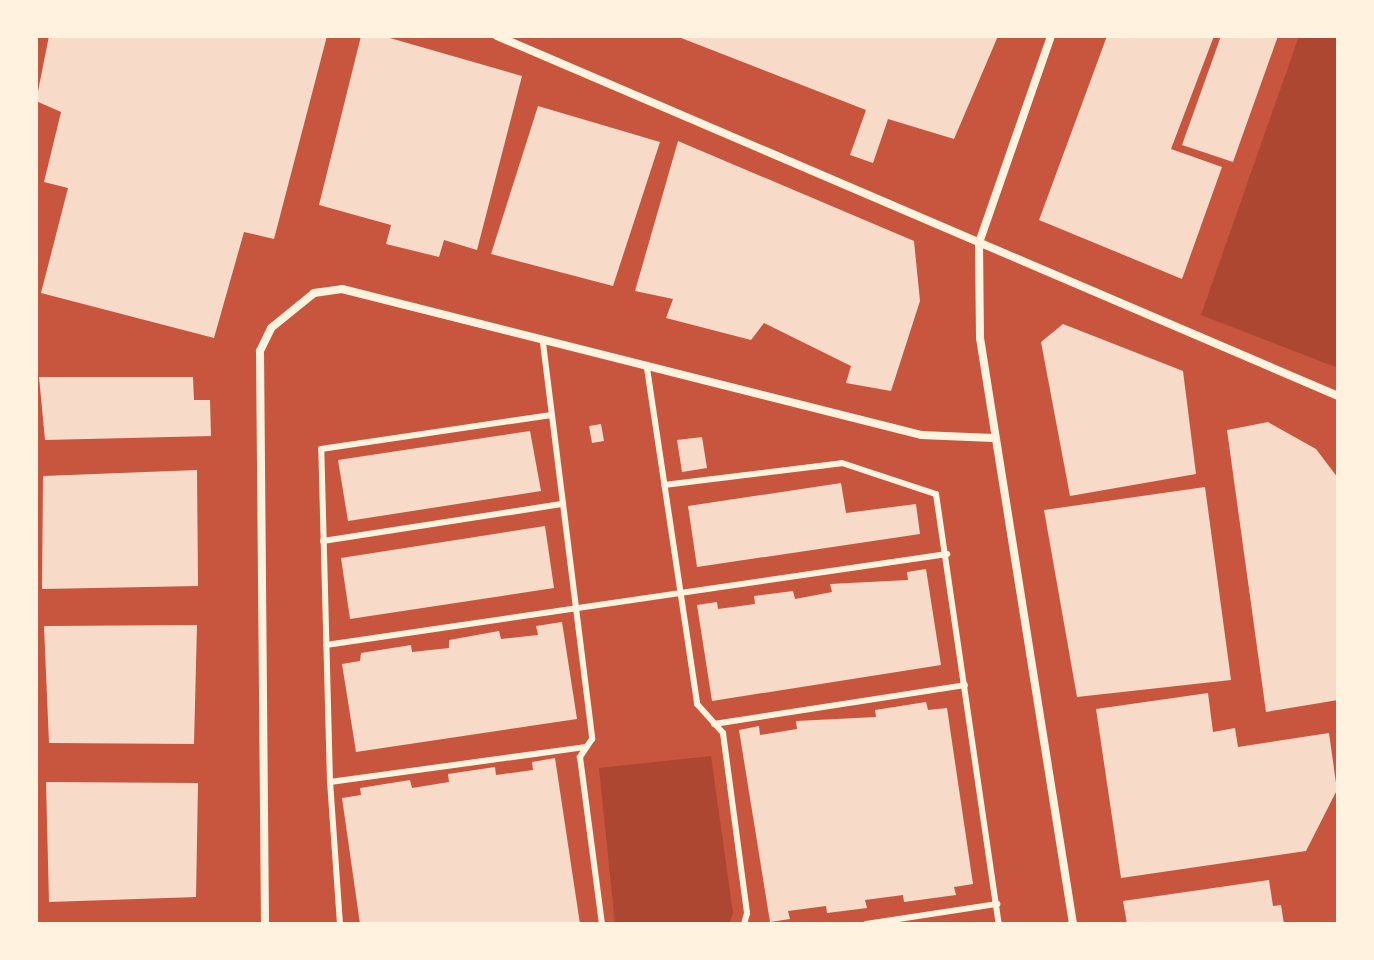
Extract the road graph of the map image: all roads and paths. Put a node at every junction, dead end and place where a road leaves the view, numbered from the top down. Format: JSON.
{"nodes":[{"id":1,"x":497,"y":36,"type":"edge"},
{"id":2,"x":1051,"y":36,"type":"edge"},
{"id":3,"x":979,"y":243,"type":"junction"},
{"id":4,"x":543,"y":343,"type":"junction"},
{"id":5,"x":647,"y":368,"type":"junction"},
{"id":6,"x":1338,"y":396,"type":"edge"},
{"id":7,"x":552,"y":415,"type":"junction"},
{"id":8,"x":993,"y":438,"type":"junction"},
{"id":9,"x":664,"y":485,"type":"junction"},
{"id":10,"x":563,"y":504,"type":"junction"},
{"id":11,"x":323,"y":541,"type":"junction"},
{"id":12,"x":947,"y":554,"type":"junction"},
{"id":13,"x":680,"y":589,"type":"junction"},
{"id":14,"x":576,"y":607,"type":"junction"},
{"id":15,"x":326,"y":645,"type":"junction"},
{"id":16,"x":965,"y":685,"type":"junction"},
{"id":17,"x":714,"y":724,"type":"junction"},
{"id":18,"x":587,"y":747,"type":"junction"},
{"id":19,"x":330,"y":782,"type":"junction"},
{"id":20,"x":997,"y":904,"type":"junction"},
{"id":21,"x":265,"y":924,"type":"edge"},
{"id":22,"x":340,"y":924,"type":"edge"},
{"id":23,"x":602,"y":924,"type":"edge"},
{"id":24,"x":744,"y":924,"type":"edge"},
{"id":25,"x":866,"y":924,"type":"edge"},
{"id":26,"x":999,"y":924,"type":"edge"},
{"id":27,"x":1073,"y":924,"type":"edge"}],
"edges":[{"from":1,"to":3,"type":"street"},
{"from":2,"to":3,"type":"street"},
{"from":3,"to":6,"type":"street"},
{"from":3,"to":8,"type":"street"},
{"from":4,"to":5,"type":"street"},
{"from":4,"to":7,"type":"lane"},
{"from":4,"to":21,"type":"street"},
{"from":5,"to":8,"type":"street"},
{"from":5,"to":9,"type":"lane"},
{"from":7,"to":10,"type":"lane"},
{"from":7,"to":11,"type":"lane"},
{"from":8,"to":27,"type":"street"},
{"from":9,"to":12,"type":"lane"},
{"from":9,"to":13,"type":"lane"},
{"from":10,"to":11,"type":"lane"},
{"from":10,"to":14,"type":"lane"},
{"from":11,"to":15,"type":"lane"},
{"from":12,"to":13,"type":"lane"},
{"from":12,"to":16,"type":"lane"},
{"from":13,"to":14,"type":"lane"},
{"from":13,"to":17,"type":"lane"},
{"from":14,"to":15,"type":"lane"},
{"from":14,"to":18,"type":"lane"},
{"from":15,"to":19,"type":"lane"},
{"from":16,"to":17,"type":"lane"},
{"from":16,"to":20,"type":"lane"},
{"from":17,"to":24,"type":"lane"},
{"from":18,"to":19,"type":"lane"},
{"from":18,"to":23,"type":"lane"},
{"from":19,"to":22,"type":"lane"},
{"from":20,"to":25,"type":"lane"},
{"from":20,"to":26,"type":"lane"}]}
